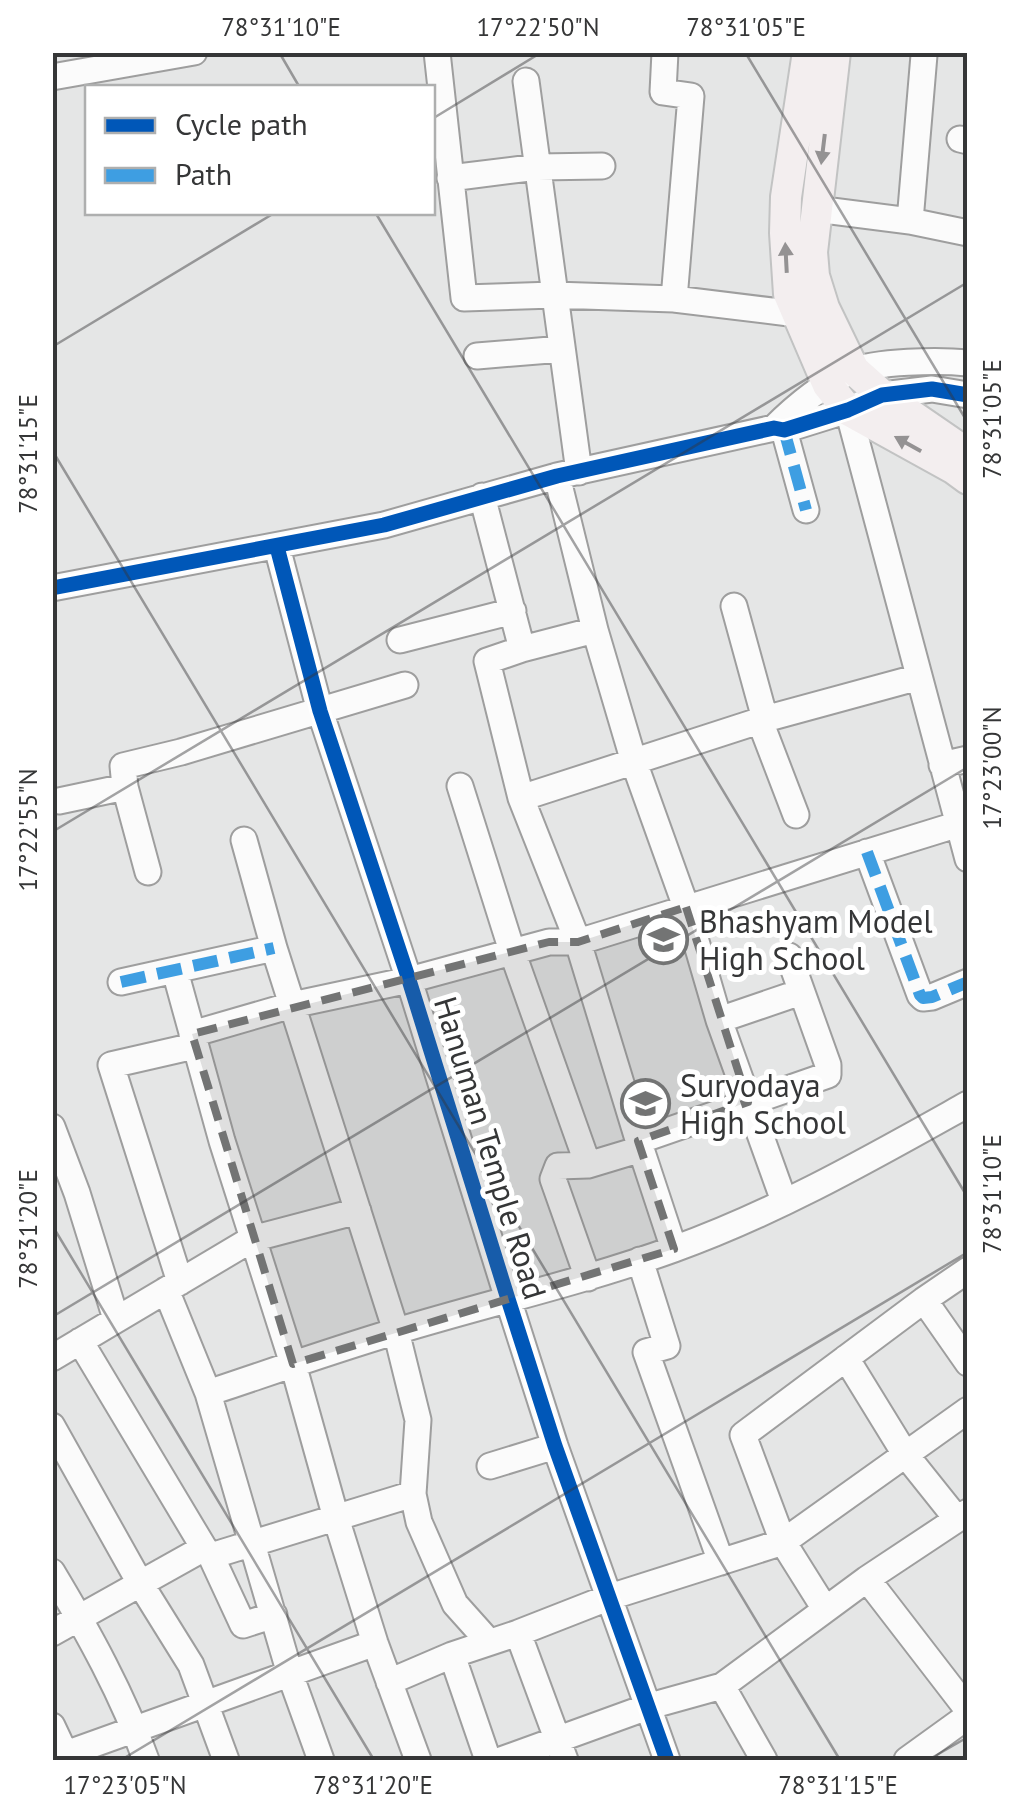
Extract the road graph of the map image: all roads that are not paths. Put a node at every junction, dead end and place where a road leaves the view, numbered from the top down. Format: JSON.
{"nodes":[{"id":1,"x":194,"y":52,"type":"edge"},
{"id":2,"x":438,"y":52,"type":"edge"},
{"id":3,"x":665,"y":52,"type":"edge"},
{"id":4,"x":808,"y":52,"type":"edge"},
{"id":5,"x":836,"y":52,"type":"edge"},
{"id":6,"x":924,"y":56,"type":"dead end"},
{"id":7,"x":52,"y":77,"type":"edge"},
{"id":8,"x":526,"y":81,"type":"dead end"},
{"id":9,"x":602,"y":166,"type":"dead end"},
{"id":10,"x":538,"y":167,"type":"junction"},
{"id":11,"x":450,"y":178,"type":"junction"},
{"id":12,"x":816,"y":209,"type":"junction"},
{"id":13,"x":910,"y":221,"type":"junction"},
{"id":14,"x":968,"y":233,"type":"edge"},
{"id":15,"x":554,"y":296,"type":"junction"},
{"id":16,"x":674,"y":299,"type":"junction"},
{"id":17,"x":797,"y":314,"type":"junction"},
{"id":18,"x":562,"y":349,"type":"junction"},
{"id":19,"x":477,"y":356,"type":"dead end"},
{"id":20,"x":968,"y":364,"type":"edge"},
{"id":21,"x":841,"y":378,"type":"junction"},
{"id":22,"x":882,"y":395,"type":"junction"},
{"id":23,"x":968,"y":395,"type":"edge"},
{"id":24,"x":848,"y":410,"type":"junction"},
{"id":25,"x":779,"y":429,"type":"junction"},
{"id":26,"x":968,"y":454,"type":"edge"},
{"id":27,"x":568,"y":474,"type":"junction"},
{"id":28,"x":968,"y":479,"type":"edge"},
{"id":29,"x":482,"y":496,"type":"junction"},
{"id":30,"x":806,"y":510,"type":"dead end"},
{"id":31,"x":277,"y":546,"type":"junction"},
{"id":32,"x":52,"y":588,"type":"edge"},
{"id":33,"x":734,"y":606,"type":"dead end"},
{"id":34,"x":513,"y":611,"type":"junction"},
{"id":35,"x":595,"y":630,"type":"junction"},
{"id":36,"x":400,"y":640,"type":"dead end"},
{"id":37,"x":522,"y":649,"type":"junction"},
{"id":38,"x":919,"y":677,"type":"junction"},
{"id":39,"x":404,"y":685,"type":"dead end"},
{"id":40,"x":320,"y":711,"type":"junction"},
{"id":41,"x":762,"y":720,"type":"junction"},
{"id":42,"x":634,"y":762,"type":"junction"},
{"id":43,"x":955,"y":762,"type":"edge"},
{"id":44,"x":460,"y":786,"type":"dead end"},
{"id":45,"x":125,"y":787,"type":"junction"},
{"id":46,"x":521,"y":798,"type":"junction"},
{"id":47,"x":60,"y":801,"type":"dead end"},
{"id":48,"x":796,"y":815,"type":"dead end"},
{"id":49,"x":959,"y":824,"type":"junction"},
{"id":50,"x":244,"y":840,"type":"dead end"},
{"id":51,"x":866,"y":852,"type":"junction"},
{"id":52,"x":968,"y":859,"type":"edge"},
{"id":53,"x":148,"y":872,"type":"dead end"},
{"id":54,"x":686,"y":908,"type":"junction"},
{"id":55,"x":578,"y":942,"type":"junction"},
{"id":56,"x":274,"y":948,"type":"junction"},
{"id":57,"x":512,"y":951,"type":"junction"},
{"id":58,"x":789,"y":956,"type":"dead end"},
{"id":59,"x":175,"y":971,"type":"junction"},
{"id":60,"x":408,"y":980,"type":"junction"},
{"id":61,"x":121,"y":982,"type":"dead end"},
{"id":62,"x":968,"y":982,"type":"edge"},
{"id":63,"x":802,"y":992,"type":"junction"},
{"id":64,"x":292,"y":1005,"type":"junction"},
{"id":65,"x":719,"y":1020,"type":"junction"},
{"id":66,"x":193,"y":1040,"type":"junction"},
{"id":67,"x":748,"y":1102,"type":"junction"},
{"id":68,"x":968,"y":1104,"type":"edge"},
{"id":69,"x":52,"y":1127,"type":"edge"},
{"id":70,"x":640,"y":1145,"type":"junction"},
{"id":71,"x":588,"y":1165,"type":"junction"},
{"id":72,"x":64,"y":1198,"type":"edge"},
{"id":73,"x":784,"y":1201,"type":"junction"},
{"id":74,"x":358,"y":1211,"type":"junction"},
{"id":75,"x":252,"y":1239,"type":"junction"},
{"id":76,"x":674,"y":1250,"type":"junction"},
{"id":77,"x":640,"y":1260,"type":"junction"},
{"id":78,"x":968,"y":1270,"type":"edge"},
{"id":79,"x":588,"y":1278,"type":"junction"},
{"id":80,"x":173,"y":1286,"type":"junction"},
{"id":81,"x":508,"y":1299,"type":"junction"},
{"id":82,"x":924,"y":1300,"type":"junction"},
{"id":83,"x":116,"y":1319,"type":"junction"},
{"id":84,"x":396,"y":1331,"type":"junction"},
{"id":85,"x":80,"y":1341,"type":"junction"},
{"id":86,"x":54,"y":1352,"type":"edge"},
{"id":87,"x":846,"y":1358,"type":"junction"},
{"id":88,"x":968,"y":1363,"type":"edge"},
{"id":89,"x":294,"y":1364,"type":"junction"},
{"id":90,"x":208,"y":1392,"type":"junction"},
{"id":91,"x":968,"y":1410,"type":"edge"},
{"id":92,"x":52,"y":1426,"type":"edge"},
{"id":93,"x":556,"y":1446,"type":"junction"},
{"id":94,"x":905,"y":1454,"type":"junction"},
{"id":95,"x":490,"y":1466,"type":"dead end"},
{"id":96,"x":421,"y":1478,"type":"junction"},
{"id":97,"x":962,"y":1515,"type":"edge"},
{"id":98,"x":336,"y":1518,"type":"junction"},
{"id":99,"x":783,"y":1542,"type":"junction"},
{"id":100,"x":252,"y":1543,"type":"junction"},
{"id":101,"x":208,"y":1552,"type":"junction"},
{"id":102,"x":720,"y":1562,"type":"junction"},
{"id":103,"x":52,"y":1572,"type":"edge"},
{"id":104,"x":867,"y":1579,"type":"junction"},
{"id":105,"x":140,"y":1583,"type":"junction"},
{"id":106,"x":610,"y":1596,"type":"junction"},
{"id":107,"x":825,"y":1609,"type":"junction"},
{"id":108,"x":274,"y":1615,"type":"junction"},
{"id":109,"x":80,"y":1618,"type":"junction"},
{"id":110,"x":52,"y":1633,"type":"edge"},
{"id":111,"x":518,"y":1633,"type":"junction"},
{"id":112,"x":490,"y":1642,"type":"junction"},
{"id":113,"x":375,"y":1643,"type":"junction"},
{"id":114,"x":452,"y":1655,"type":"junction"},
{"id":115,"x":290,"y":1674,"type":"junction"},
{"id":116,"x":389,"y":1682,"type":"junction"},
{"id":117,"x":722,"y":1686,"type":"junction"},
{"id":118,"x":206,"y":1704,"type":"junction"},
{"id":119,"x":650,"y":1706,"type":"junction"},
{"id":120,"x":968,"y":1713,"type":"edge"},
{"id":121,"x":52,"y":1726,"type":"edge"},
{"id":122,"x":135,"y":1730,"type":"junction"},
{"id":123,"x":562,"y":1750,"type":"edge"},
{"id":124,"x":62,"y":1758,"type":"edge"},
{"id":125,"x":315,"y":1759,"type":"edge"},
{"id":126,"x":146,"y":1760,"type":"edge"},
{"id":127,"x":226,"y":1760,"type":"edge"},
{"id":128,"x":418,"y":1760,"type":"edge"},
{"id":129,"x":488,"y":1760,"type":"edge"},
{"id":130,"x":501,"y":1760,"type":"edge"},
{"id":131,"x":668,"y":1760,"type":"edge"},
{"id":132,"x":764,"y":1760,"type":"edge"},
{"id":133,"x":907,"y":1760,"type":"edge"}],
"edges":[{"from":1,"to":7,"type":"street"},
{"from":2,"to":11,"type":"street"},
{"from":3,"to":16,"type":"street"},
{"from":17,"to":4,"type":"main road","one_way":true},
{"from":5,"to":12,"type":"main road","one_way":true},
{"from":6,"to":13,"type":"street"},
{"from":8,"to":10,"type":"street"},
{"from":9,"to":10,"type":"street"},
{"from":10,"to":11,"type":"street"},
{"from":10,"to":15,"type":"street"},
{"from":11,"to":15,"type":"street"},
{"from":12,"to":13,"type":"street"},
{"from":12,"to":21,"type":"main road"},
{"from":13,"to":14,"type":"street"},
{"from":15,"to":16,"type":"street"},
{"from":15,"to":18,"type":"street"},
{"from":16,"to":17,"type":"street"},
{"from":17,"to":21,"type":"main road"},
{"from":18,"to":19,"type":"street"},
{"from":18,"to":27,"type":"street"},
{"from":20,"to":21,"type":"street"},
{"from":21,"to":22,"type":"main road"},
{"from":21,"to":24,"type":"main road"},
{"from":21,"to":25,"type":"street"},
{"from":22,"to":23,"type":"street"},
{"from":22,"to":24,"type":"street"},
{"from":22,"to":26,"type":"main road"},
{"from":24,"to":25,"type":"street"},
{"from":28,"to":24,"type":"main road","one_way":true},
{"from":24,"to":38,"type":"street"},
{"from":25,"to":27,"type":"street"},
{"from":25,"to":30,"type":"street"},
{"from":27,"to":29,"type":"street"},
{"from":27,"to":35,"type":"street"},
{"from":29,"to":31,"type":"street"},
{"from":29,"to":34,"type":"street"},
{"from":31,"to":32,"type":"street"},
{"from":31,"to":40,"type":"street","name":"Hanuman Temple Road"},
{"from":33,"to":41,"type":"street"},
{"from":34,"to":36,"type":"street"},
{"from":34,"to":37,"type":"street"},
{"from":35,"to":37,"type":"street"},
{"from":35,"to":42,"type":"street"},
{"from":37,"to":46,"type":"street"},
{"from":38,"to":41,"type":"street"},
{"from":38,"to":43,"type":"street"},
{"from":39,"to":40,"type":"street"},
{"from":40,"to":45,"type":"street"},
{"from":40,"to":60,"type":"street","name":"Hanuman Temple Road"},
{"from":41,"to":42,"type":"street"},
{"from":41,"to":48,"type":"street"},
{"from":42,"to":46,"type":"street"},
{"from":42,"to":54,"type":"street"},
{"from":43,"to":49,"type":"street"},
{"from":44,"to":57,"type":"street"},
{"from":45,"to":47,"type":"street"},
{"from":45,"to":53,"type":"street"},
{"from":46,"to":55,"type":"street"},
{"from":49,"to":51,"type":"street"},
{"from":49,"to":52,"type":"street"},
{"from":50,"to":56,"type":"street"},
{"from":51,"to":54,"type":"street"},
{"from":51,"to":62,"type":"street"},
{"from":54,"to":55,"type":"street"},
{"from":54,"to":65,"type":"street"},
{"from":55,"to":57,"type":"street"},
{"from":55,"to":70,"type":"street"},
{"from":56,"to":59,"type":"street"},
{"from":56,"to":64,"type":"street"},
{"from":57,"to":60,"type":"street"},
{"from":57,"to":71,"type":"street"},
{"from":58,"to":63,"type":"street"},
{"from":59,"to":61,"type":"street"},
{"from":59,"to":66,"type":"street"},
{"from":60,"to":64,"type":"street"},
{"from":60,"to":81,"type":"street","name":"Hanuman Temple Road"},
{"from":63,"to":65,"type":"street"},
{"from":63,"to":67,"type":"street"},
{"from":64,"to":66,"type":"street"},
{"from":64,"to":74,"type":"street"},
{"from":65,"to":67,"type":"street"},
{"from":66,"to":75,"type":"street"},
{"from":66,"to":80,"type":"street"},
{"from":67,"to":70,"type":"street"},
{"from":67,"to":73,"type":"street"},
{"from":68,"to":73,"type":"street"},
{"from":69,"to":72,"type":"street"},
{"from":70,"to":71,"type":"street"},
{"from":70,"to":76,"type":"street"},
{"from":71,"to":79,"type":"street"},
{"from":72,"to":83,"type":"street"},
{"from":73,"to":76,"type":"street"},
{"from":74,"to":75,"type":"street"},
{"from":74,"to":84,"type":"street"},
{"from":75,"to":80,"type":"street"},
{"from":75,"to":89,"type":"street"},
{"from":76,"to":77,"type":"street"},
{"from":77,"to":79,"type":"street"},
{"from":77,"to":102,"type":"street"},
{"from":78,"to":82,"type":"street"},
{"from":79,"to":81,"type":"street"},
{"from":80,"to":83,"type":"street"},
{"from":80,"to":90,"type":"street"},
{"from":81,"to":84,"type":"street"},
{"from":81,"to":93,"type":"street","name":"Hanuman Temple Road"},
{"from":82,"to":87,"type":"street"},
{"from":82,"to":88,"type":"street"},
{"from":83,"to":85,"type":"street"},
{"from":84,"to":89,"type":"street"},
{"from":84,"to":96,"type":"street"},
{"from":85,"to":86,"type":"street"},
{"from":85,"to":101,"type":"street"},
{"from":87,"to":94,"type":"street"},
{"from":87,"to":99,"type":"street"},
{"from":89,"to":90,"type":"street"},
{"from":89,"to":98,"type":"street"},
{"from":90,"to":100,"type":"street"},
{"from":91,"to":94,"type":"street"},
{"from":92,"to":105,"type":"street"},
{"from":93,"to":95,"type":"street"},
{"from":93,"to":106,"type":"street","name":"Hanuman Temple Road"},
{"from":94,"to":97,"type":"street"},
{"from":94,"to":99,"type":"street"},
{"from":96,"to":98,"type":"street"},
{"from":96,"to":112,"type":"street"},
{"from":97,"to":104,"type":"street"},
{"from":98,"to":100,"type":"street"},
{"from":98,"to":113,"type":"street"},
{"from":99,"to":102,"type":"street"},
{"from":99,"to":107,"type":"street"},
{"from":100,"to":101,"type":"street"},
{"from":100,"to":108,"type":"street"},
{"from":101,"to":105,"type":"street"},
{"from":101,"to":108,"type":"street"},
{"from":102,"to":106,"type":"street"},
{"from":103,"to":109,"type":"street"},
{"from":104,"to":107,"type":"street"},
{"from":104,"to":120,"type":"street"},
{"from":105,"to":109,"type":"street"},
{"from":105,"to":118,"type":"street"},
{"from":106,"to":111,"type":"street"},
{"from":106,"to":119,"type":"street","name":"Hanuman Temple Road"},
{"from":107,"to":117,"type":"street"},
{"from":108,"to":115,"type":"street"},
{"from":109,"to":110,"type":"street"},
{"from":109,"to":122,"type":"street"},
{"from":111,"to":112,"type":"street"},
{"from":111,"to":123,"type":"street"},
{"from":112,"to":114,"type":"street"},
{"from":113,"to":115,"type":"street"},
{"from":113,"to":116,"type":"street"},
{"from":114,"to":116,"type":"street"},
{"from":114,"to":129,"type":"street"},
{"from":115,"to":118,"type":"street"},
{"from":115,"to":125,"type":"street"},
{"from":116,"to":128,"type":"street"},
{"from":117,"to":119,"type":"street"},
{"from":117,"to":132,"type":"street"},
{"from":118,"to":122,"type":"street"},
{"from":118,"to":127,"type":"street"},
{"from":119,"to":123,"type":"street"},
{"from":119,"to":131,"type":"street","name":"Hanuman Temple Road"},
{"from":120,"to":133,"type":"street"},
{"from":121,"to":124,"type":"street"},
{"from":122,"to":124,"type":"street"},
{"from":122,"to":126,"type":"street"},
{"from":123,"to":130,"type":"street"}]}
